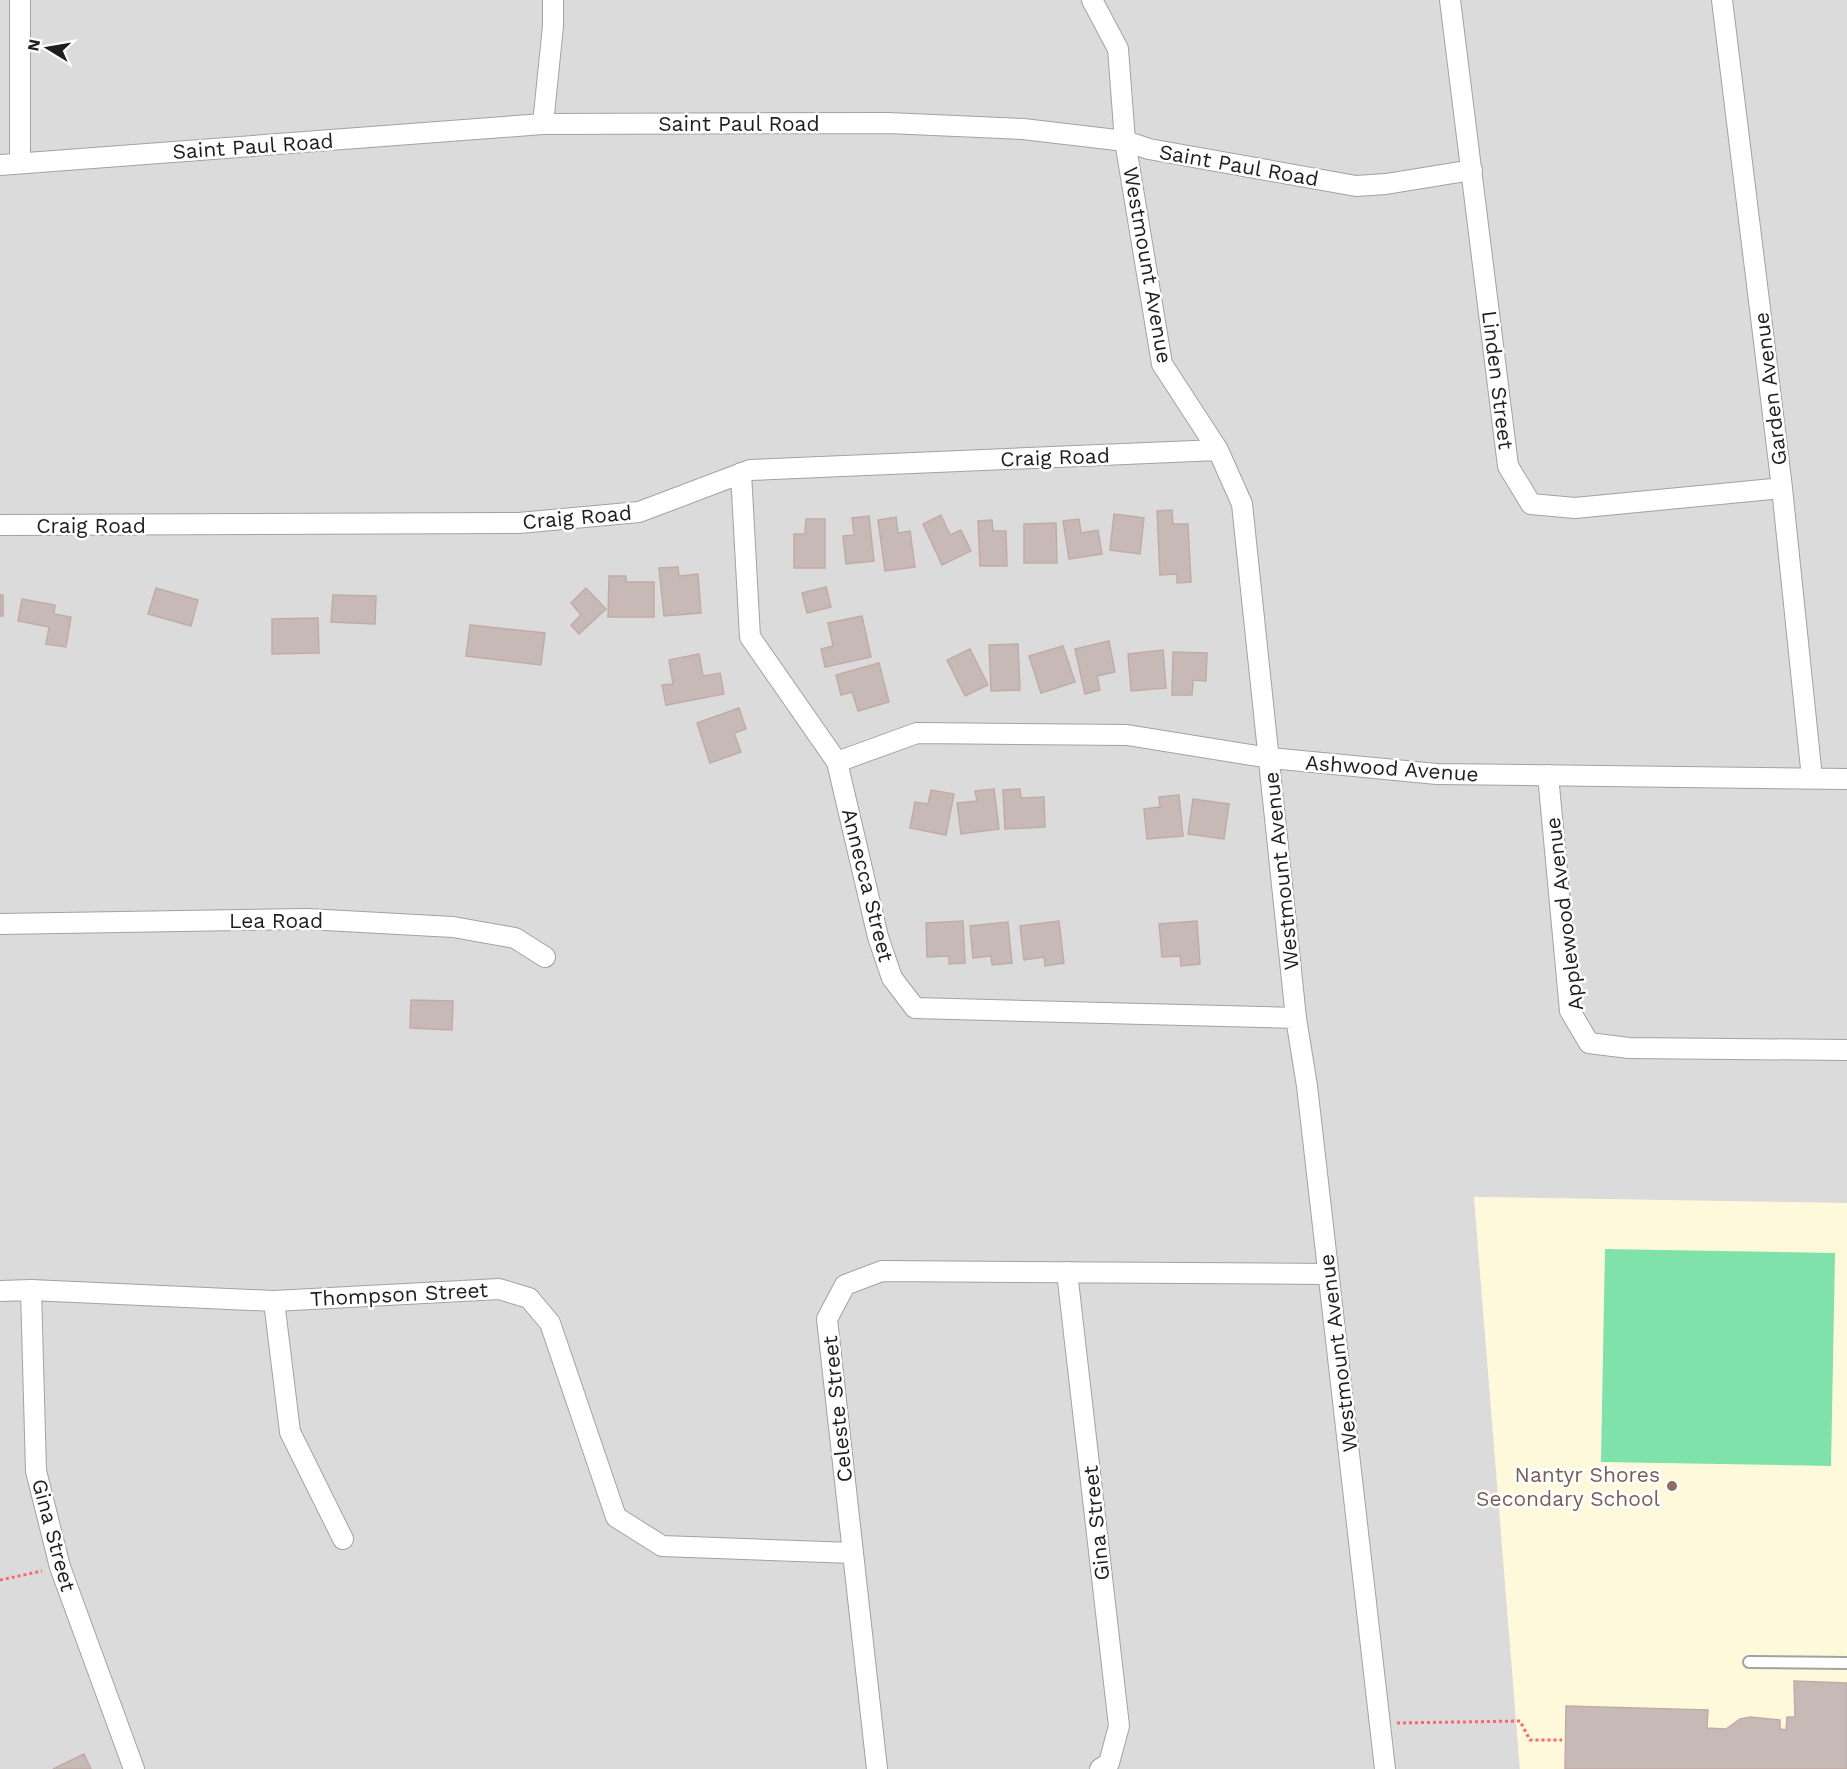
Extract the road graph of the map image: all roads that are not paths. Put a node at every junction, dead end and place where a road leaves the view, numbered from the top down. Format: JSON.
{"nodes":[{"id":1,"x":20,"y":0,"type":"edge"},
{"id":2,"x":553,"y":0,"type":"edge"},
{"id":3,"x":1092,"y":0,"type":"edge"},
{"id":4,"x":1450,"y":0,"type":"edge"},
{"id":5,"x":1722,"y":0,"type":"edge"},
{"id":6,"x":543,"y":124,"type":"junction"},
{"id":7,"x":1125,"y":141,"type":"junction"},
{"id":8,"x":20,"y":163,"type":"junction"},
{"id":9,"x":0,"y":165,"type":"edge"},
{"id":10,"x":1472,"y":170,"type":"junction"},
{"id":11,"x":1218,"y":450,"type":"junction"},
{"id":12,"x":741,"y":473,"type":"junction"},
{"id":13,"x":1782,"y":488,"type":"junction"},
{"id":14,"x":0,"y":525,"type":"edge"},
{"id":15,"x":1270,"y":758,"type":"junction"},
{"id":16,"x":837,"y":762,"type":"junction"},
{"id":17,"x":1548,"y":775,"type":"junction"},
{"id":18,"x":1812,"y":778,"type":"junction"},
{"id":19,"x":1847,"y":779,"type":"edge"},
{"id":20,"x":0,"y":924,"type":"edge"},
{"id":21,"x":545,"y":957,"type":"dead end"},
{"id":22,"x":1296,"y":1018,"type":"junction"},
{"id":23,"x":1847,"y":1050,"type":"edge"},
{"id":24,"x":1067,"y":1272,"type":"junction"},
{"id":25,"x":1328,"y":1274,"type":"junction"},
{"id":26,"x":31,"y":1290,"type":"junction"},
{"id":27,"x":0,"y":1291,"type":"edge"},
{"id":28,"x":274,"y":1301,"type":"junction"},
{"id":29,"x":343,"y":1539,"type":"dead end"},
{"id":30,"x":853,"y":1552,"type":"junction"},
{"id":31,"x":1749,"y":1662,"type":"dead end"},
{"id":32,"x":1847,"y":1663,"type":"edge"},
{"id":33,"x":134,"y":1769,"type":"edge"},
{"id":34,"x":877,"y":1769,"type":"edge"},
{"id":35,"x":1100,"y":1769,"type":"edge"},
{"id":36,"x":1385,"y":1769,"type":"edge"}],
"edges":[{"from":1,"to":8,"type":"street"},
{"from":2,"to":6,"type":"street"},
{"from":3,"to":7,"type":"street","name":"Westmount Avenue"},
{"from":4,"to":10,"type":"street","name":"Linden Street"},
{"from":5,"to":13,"type":"street","name":"Garden Avenue"},
{"from":6,"to":7,"type":"street","name":"Saint Paul Road"},
{"from":6,"to":8,"type":"street","name":"Saint Paul Road"},
{"from":7,"to":10,"type":"street","name":"Saint Paul Road"},
{"from":7,"to":11,"type":"street","name":"Westmount Avenue"},
{"from":8,"to":9,"type":"street","name":"Saint Paul Road"},
{"from":10,"to":13,"type":"street","name":"Linden Street"},
{"from":11,"to":12,"type":"street","name":"Craig Road"},
{"from":11,"to":15,"type":"street","name":"Westmount Avenue"},
{"from":12,"to":14,"type":"street","name":"Craig Road"},
{"from":12,"to":16,"type":"street","name":"Annecca Street"},
{"from":13,"to":18,"type":"street","name":"Garden Avenue"},
{"from":15,"to":16,"type":"street","name":"Ashwood Avenue"},
{"from":15,"to":17,"type":"street","name":"Ashwood Avenue"},
{"from":15,"to":22,"type":"street","name":"Westmount Avenue"},
{"from":16,"to":22,"type":"street","name":"Annecca Street"},
{"from":17,"to":18,"type":"street","name":"Ashwood Avenue"},
{"from":17,"to":23,"type":"street","name":"Applewood Avenue"},
{"from":18,"to":19,"type":"street","name":"Ashwood Avenue"},
{"from":20,"to":21,"type":"street","name":"Lea Road"},
{"from":22,"to":25,"type":"street","name":"Westmount Avenue"},
{"from":24,"to":25,"type":"street","name":"Celeste Street"},
{"from":24,"to":30,"type":"street","name":"Celeste Street"},
{"from":24,"to":35,"type":"street","name":"Gina Street"},
{"from":25,"to":36,"type":"street","name":"Westmount Avenue"},
{"from":26,"to":27,"type":"street","name":"Thompson Street"},
{"from":26,"to":28,"type":"street","name":"Thompson Street"},
{"from":26,"to":33,"type":"street","name":"Gina Street"},
{"from":28,"to":29,"type":"street"},
{"from":28,"to":30,"type":"street","name":"Thompson Street"},
{"from":30,"to":34,"type":"street","name":"Celeste Street"},
{"from":31,"to":32,"type":"lane"}]}
